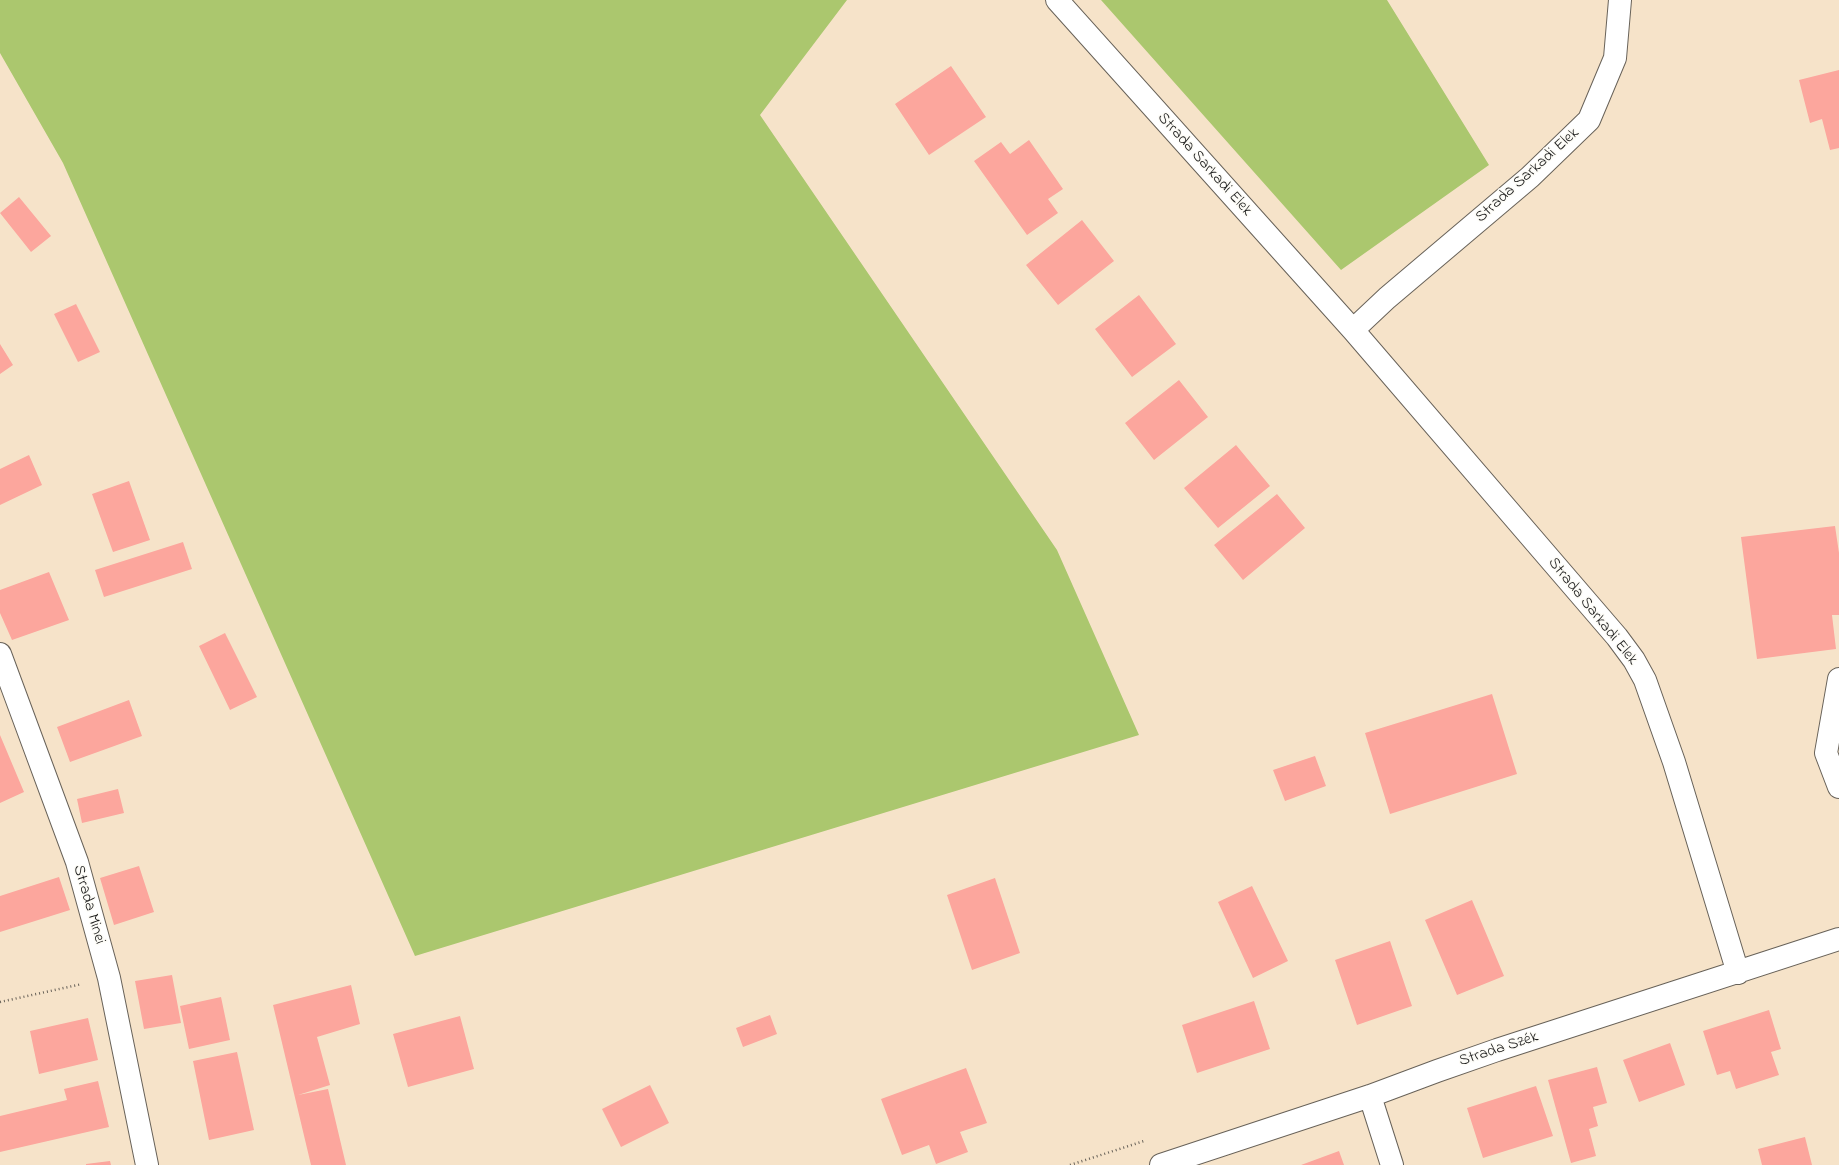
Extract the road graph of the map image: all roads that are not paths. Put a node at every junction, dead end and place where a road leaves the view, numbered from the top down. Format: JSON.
{"nodes":[{"id":1,"x":1057,"y":0,"type":"edge"},
{"id":2,"x":1620,"y":0,"type":"edge"},
{"id":3,"x":1353,"y":330,"type":"junction"},
{"id":4,"x":0,"y":654,"type":"edge"},
{"id":5,"x":1839,"y":679,"type":"edge"},
{"id":6,"x":1839,"y":787,"type":"edge"},
{"id":7,"x":1839,"y":939,"type":"edge"},
{"id":8,"x":1738,"y":974,"type":"junction"},
{"id":9,"x":1370,"y":1096,"type":"junction"},
{"id":10,"x":147,"y":1165,"type":"edge"},
{"id":11,"x":1161,"y":1165,"type":"edge"},
{"id":12,"x":1392,"y":1165,"type":"edge"}],
"edges":[{"from":1,"to":3,"type":"street","name":"Strada Sarkadi Elek"},
{"from":2,"to":3,"type":"street","name":"Strada Sarkadi Elek"},
{"from":3,"to":8,"type":"street","name":"Strada Sarkadi Elek"},
{"from":4,"to":10,"type":"street","name":"Strada Minei"},
{"from":5,"to":6,"type":"street"},
{"from":7,"to":8,"type":"street","name":"Strada Szék"},
{"from":8,"to":9,"type":"street","name":"Strada Szék"},
{"from":9,"to":11,"type":"street","name":"Strada Szék"},
{"from":9,"to":12,"type":"street"}]}
